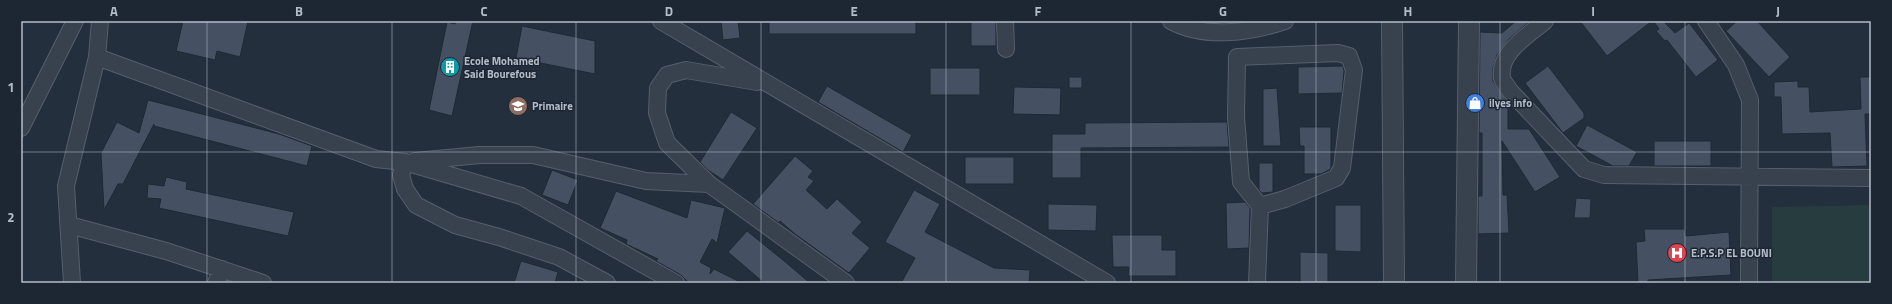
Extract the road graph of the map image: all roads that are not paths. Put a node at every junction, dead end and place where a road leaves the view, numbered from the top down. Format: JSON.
{"nodes":[{"id":1,"x":75,"y":21,"type":"edge"},
{"id":2,"x":100,"y":21,"type":"edge"},
{"id":3,"x":661,"y":21,"type":"edge"},
{"id":4,"x":1005,"y":21,"type":"edge"},
{"id":5,"x":1170,"y":21,"type":"edge"},
{"id":6,"x":1285,"y":21,"type":"edge"},
{"id":7,"x":1392,"y":21,"type":"edge"},
{"id":8,"x":1469,"y":21,"type":"edge"},
{"id":9,"x":1545,"y":21,"type":"edge"},
{"id":10,"x":1706,"y":21,"type":"edge"},
{"id":11,"x":1006,"y":49,"type":"dead end"},
{"id":12,"x":97,"y":57,"type":"junction"},
{"id":13,"x":768,"y":84,"type":"junction"},
{"id":14,"x":21,"y":128,"type":"edge"},
{"id":15,"x":405,"y":162,"type":"junction"},
{"id":16,"x":1749,"y":176,"type":"junction"},
{"id":17,"x":1871,"y":178,"type":"edge"},
{"id":18,"x":709,"y":184,"type":"junction"},
{"id":19,"x":1260,"y":206,"type":"junction"},
{"id":20,"x":69,"y":225,"type":"junction"},
{"id":21,"x":219,"y":276,"type":"edge"},
{"id":22,"x":72,"y":283,"type":"edge"},
{"id":23,"x":263,"y":283,"type":"edge"},
{"id":24,"x":607,"y":283,"type":"edge"},
{"id":25,"x":676,"y":283,"type":"edge"},
{"id":26,"x":846,"y":283,"type":"edge"},
{"id":27,"x":1107,"y":283,"type":"edge"},
{"id":28,"x":1257,"y":283,"type":"edge"},
{"id":29,"x":1394,"y":283,"type":"edge"},
{"id":30,"x":1466,"y":283,"type":"edge"},
{"id":31,"x":1749,"y":283,"type":"edge"}],
"edges":[{"from":1,"to":14,"type":"street"},
{"from":2,"to":12,"type":"street"},
{"from":3,"to":13,"type":"street"},
{"from":4,"to":11,"type":"street"},
{"from":5,"to":6,"type":"street"},
{"from":7,"to":29,"type":"street"},
{"from":8,"to":30,"type":"street"},
{"from":9,"to":16,"type":"street"},
{"from":10,"to":16,"type":"street"},
{"from":12,"to":15,"type":"street"},
{"from":12,"to":20,"type":"street"},
{"from":13,"to":18,"type":"street"},
{"from":13,"to":27,"type":"street"},
{"from":15,"to":18,"type":"street"},
{"from":15,"to":24,"type":"street"},
{"from":15,"to":25,"type":"street"},
{"from":16,"to":17,"type":"street"},
{"from":16,"to":31,"type":"street"},
{"from":18,"to":26,"type":"street"},
{"from":19,"to":19,"type":"street"},
{"from":19,"to":28,"type":"street"},
{"from":20,"to":21,"type":"street"},
{"from":20,"to":22,"type":"street"},
{"from":21,"to":23,"type":"street"}]}
